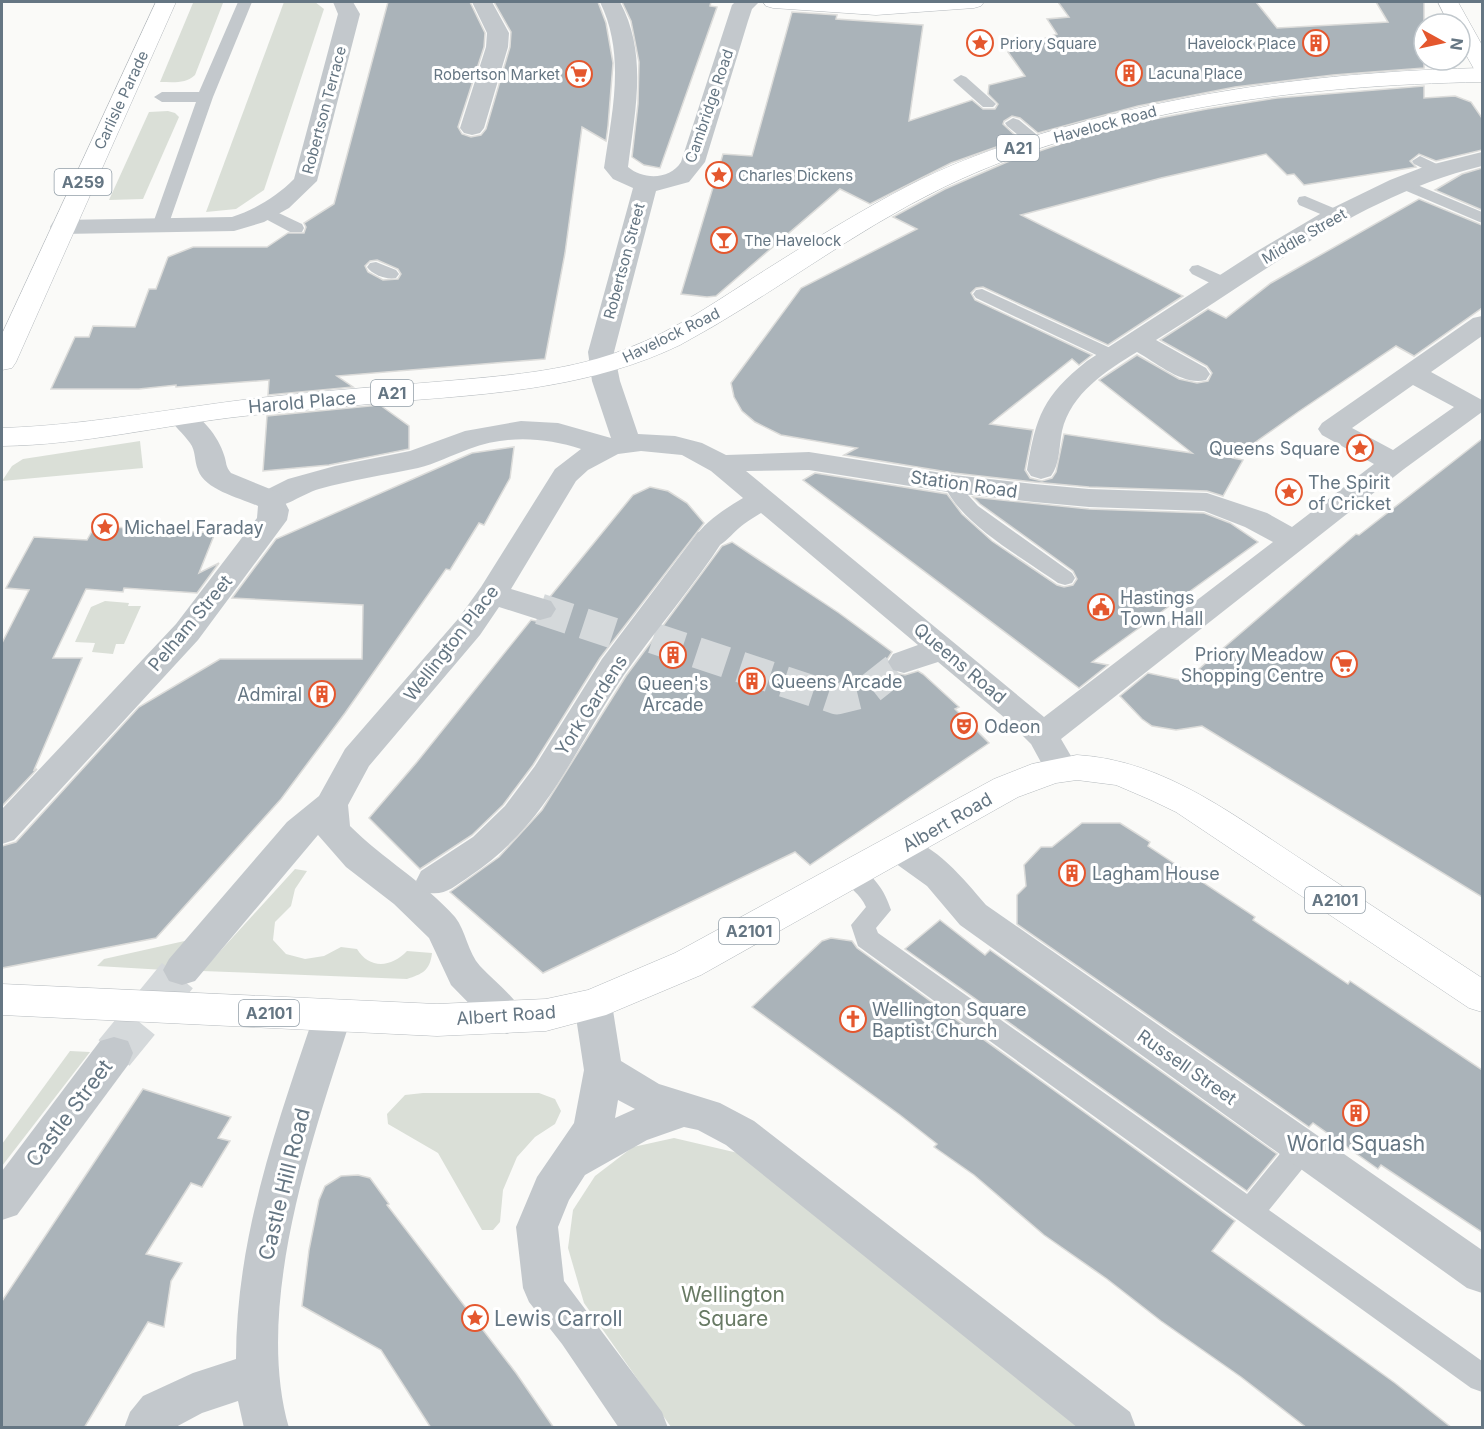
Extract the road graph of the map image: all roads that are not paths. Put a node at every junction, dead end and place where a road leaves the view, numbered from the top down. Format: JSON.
{"nodes":[{"id":1,"x":166,"y":2,"type":"edge"},
{"id":2,"x":245,"y":2,"type":"edge"},
{"id":3,"x":343,"y":2,"type":"edge"},
{"id":4,"x":482,"y":2,"type":"edge"},
{"id":5,"x":610,"y":2,"type":"edge"},
{"id":6,"x":749,"y":2,"type":"edge"},
{"id":7,"x":772,"y":2,"type":"edge"},
{"id":8,"x":974,"y":2,"type":"edge"},
{"id":9,"x":1448,"y":2,"type":"edge"},
{"id":10,"x":944,"y":3,"type":"edge"},
{"id":11,"x":1482,"y":64,"type":"edge"},
{"id":12,"x":1482,"y":75,"type":"edge"},
{"id":13,"x":961,"y":81,"type":"dead end"},
{"id":14,"x":162,"y":97,"type":"dead end"},
{"id":15,"x":205,"y":97,"type":"junction"},
{"id":16,"x":988,"y":104,"type":"dead end"},
{"id":17,"x":1013,"y":123,"type":"dead end"},
{"id":18,"x":472,"y":128,"type":"dead end"},
{"id":19,"x":1036,"y":142,"type":"junction"},
{"id":20,"x":1482,"y":159,"type":"edge"},
{"id":21,"x":646,"y":183,"type":"junction"},
{"id":22,"x":1403,"y":184,"type":"junction"},
{"id":23,"x":1305,"y":201,"type":"dead end"},
{"id":24,"x":266,"y":212,"type":"junction"},
{"id":25,"x":1337,"y":216,"type":"junction"},
{"id":26,"x":1482,"y":218,"type":"edge"},
{"id":27,"x":160,"y":226,"type":"junction"},
{"id":28,"x":62,"y":227,"type":"junction"},
{"id":29,"x":296,"y":228,"type":"dead end"},
{"id":30,"x":1198,"y":270,"type":"dead end"},
{"id":31,"x":1226,"y":284,"type":"junction"},
{"id":32,"x":982,"y":294,"type":"dead end"},
{"id":33,"x":1479,"y":326,"type":"edge"},
{"id":34,"x":1138,"y":341,"type":"junction"},
{"id":35,"x":1113,"y":357,"type":"junction"},
{"id":36,"x":2,"y":362,"type":"edge"},
{"id":37,"x":602,"y":367,"type":"junction"},
{"id":38,"x":1196,"y":374,"type":"dead end"},
{"id":39,"x":1412,"y":374,"type":"junction"},
{"id":40,"x":182,"y":417,"type":"junction"},
{"id":41,"x":2,"y":437,"type":"edge"},
{"id":42,"x":617,"y":445,"type":"junction"},
{"id":43,"x":1394,"y":463,"type":"junction"},
{"id":44,"x":721,"y":465,"type":"junction"},
{"id":45,"x":1037,"y":482,"type":"junction"},
{"id":46,"x":954,"y":484,"type":"junction"},
{"id":47,"x":270,"y":500,"type":"junction"},
{"id":48,"x":762,"y":500,"type":"junction"},
{"id":49,"x":1295,"y":541,"type":"junction"},
{"id":50,"x":1065,"y":578,"type":"dead end"},
{"id":51,"x":492,"y":594,"type":"junction"},
{"id":52,"x":540,"y":609,"type":"tunnel mouth"},
{"id":53,"x":942,"y":648,"type":"junction"},
{"id":54,"x":904,"y":662,"type":"tunnel mouth"},
{"id":55,"x":1043,"y":736,"type":"junction"},
{"id":56,"x":1061,"y":768,"type":"junction"},
{"id":57,"x":331,"y":806,"type":"junction"},
{"id":58,"x":2,"y":831,"type":"edge"},
{"id":59,"x":900,"y":848,"type":"junction"},
{"id":60,"x":853,"y":875,"type":"junction"},
{"id":61,"x":421,"y":888,"type":"junction"},
{"id":62,"x":182,"y":970,"type":"tunnel mouth"},
{"id":63,"x":1482,"y":997,"type":"edge"},
{"id":64,"x":2,"y":1000,"type":"edge"},
{"id":65,"x":593,"y":1004,"type":"junction"},
{"id":66,"x":333,"y":1016,"type":"junction"},
{"id":67,"x":507,"y":1018,"type":"junction"},
{"id":68,"x":114,"y":1053,"type":"tunnel mouth"},
{"id":69,"x":603,"y":1070,"type":"junction"},
{"id":70,"x":684,"y":1110,"type":"junction"},
{"id":71,"x":1302,"y":1148,"type":"junction"},
{"id":72,"x":573,"y":1161,"type":"junction"},
{"id":73,"x":2,"y":1202,"type":"edge"},
{"id":74,"x":1250,"y":1212,"type":"junction"},
{"id":75,"x":1482,"y":1274,"type":"edge"},
{"id":76,"x":257,"y":1373,"type":"junction"},
{"id":77,"x":1482,"y":1378,"type":"edge"},
{"id":78,"x":146,"y":1428,"type":"edge"},
{"id":79,"x":267,"y":1428,"type":"edge"},
{"id":80,"x":646,"y":1428,"type":"edge"},
{"id":81,"x":1114,"y":1428,"type":"edge"}],
"edges":[{"from":1,"to":28,"type":"main road","name":"Carlisle Parade","number":"A259"},
{"from":2,"to":15,"type":"lane"},
{"from":3,"to":24,"type":"street","name":"Robertson Terrace"},
{"from":4,"to":18,"type":"street"},
{"from":5,"to":21,"type":"street","name":"Robertson Street"},
{"from":6,"to":21,"type":"street","name":"Cambridge Road"},
{"from":7,"to":10,"type":"main road"},
{"from":8,"to":10,"type":"main road"},
{"from":9,"to":11,"type":"main road"},
{"from":12,"to":19,"type":"main road","name":"Havelock Road","number":"A21"},
{"from":13,"to":16,"type":"lane"},
{"from":14,"to":15,"type":"lane"},
{"from":15,"to":27,"type":"lane"},
{"from":17,"to":19,"type":"lane"},
{"from":19,"to":37,"type":"main road","name":"Havelock Road","number":"A21"},
{"from":20,"to":22,"type":"street","name":"Middle Street"},
{"from":21,"to":37,"type":"street","name":"Robertson Street"},
{"from":22,"to":25,"type":"street","name":"Middle Street"},
{"from":22,"to":26,"type":"lane"},
{"from":23,"to":25,"type":"lane"},
{"from":24,"to":27,"type":"street","name":"Robertson Terrace"},
{"from":24,"to":29,"type":"lane"},
{"from":25,"to":31,"type":"street","name":"Middle Street"},
{"from":27,"to":28,"type":"street","name":"Robertson Terrace"},
{"from":28,"to":36,"type":"main road","name":"Carlisle Parade","number":"A259"},
{"from":30,"to":31,"type":"lane"},
{"from":31,"to":34,"type":"street","name":"Middle Street"},
{"from":32,"to":35,"type":"lane"},
{"from":33,"to":39,"type":"street"},
{"from":34,"to":35,"type":"street","name":"Middle Street"},
{"from":34,"to":38,"type":"street"},
{"from":35,"to":45,"type":"street","name":"Middle Street"},
{"from":37,"to":40,"type":"main road","name":"Harold Place","number":"A21"},
{"from":37,"to":42,"type":"street"},
{"from":39,"to":43,"type":"street"},
{"from":39,"to":43,"type":"street"},
{"from":40,"to":41,"type":"main road","name":"Harold Place","number":"A21"},
{"from":40,"to":47,"type":"street"},
{"from":42,"to":44,"type":"street","name":"Queens Road"},
{"from":42,"to":47,"type":"street"},
{"from":42,"to":51,"type":"street","name":"Wellington Place"},
{"from":43,"to":49,"type":"street"},
{"from":44,"to":46,"type":"street","name":"Station Road"},
{"from":44,"to":48,"type":"street","name":"Queens Road"},
{"from":45,"to":46,"type":"street","name":"Station Road"},
{"from":45,"to":49,"type":"street","name":"Station Road"},
{"from":46,"to":50,"type":"lane"},
{"from":47,"to":58,"type":"street","name":"Pelham Street"},
{"from":48,"to":53,"type":"street","name":"Queens Road"},
{"from":48,"to":61,"type":"street","name":"York Gardens"},
{"from":49,"to":55,"type":"street"},
{"from":51,"to":52,"type":"street"},
{"from":51,"to":57,"type":"street","name":"Wellington Place"},
{"from":53,"to":54,"type":"street"},
{"from":53,"to":55,"type":"street","name":"Queens Road"},
{"from":55,"to":56,"type":"street","name":"Queens Road"},
{"from":56,"to":59,"type":"main road","name":"Albert Road","number":"A2101"},
{"from":56,"to":63,"type":"main road","number":"A2101"},
{"from":57,"to":61,"type":"street"},
{"from":57,"to":62,"type":"street","name":"Wellington Place"},
{"from":59,"to":60,"type":"main road","name":"Albert Road","number":"A2101"},
{"from":59,"to":71,"type":"street","name":"Russell Street"},
{"from":60,"to":65,"type":"main road","name":"Albert Road","number":"A2101"},
{"from":60,"to":74,"type":"lane"},
{"from":61,"to":67,"type":"street"},
{"from":64,"to":66,"type":"main road","name":"Albert Road","number":"A2101"},
{"from":65,"to":67,"type":"main road","name":"Albert Road","number":"A2101"},
{"from":65,"to":69,"type":"street"},
{"from":66,"to":67,"type":"main road","name":"Albert Road","number":"A2101"},
{"from":66,"to":76,"type":"street","name":"Castle Hill Road"},
{"from":68,"to":73,"type":"street","name":"Castle Street"},
{"from":69,"to":70,"type":"street"},
{"from":69,"to":72,"type":"street"},
{"from":70,"to":72,"type":"street"},
{"from":70,"to":81,"type":"street"},
{"from":71,"to":74,"type":"lane"},
{"from":71,"to":75,"type":"street","name":"Russell Street"},
{"from":72,"to":80,"type":"street"},
{"from":74,"to":77,"type":"lane"},
{"from":76,"to":78,"type":"street"},
{"from":76,"to":79,"type":"street","name":"Castle Hill Road"}]}
